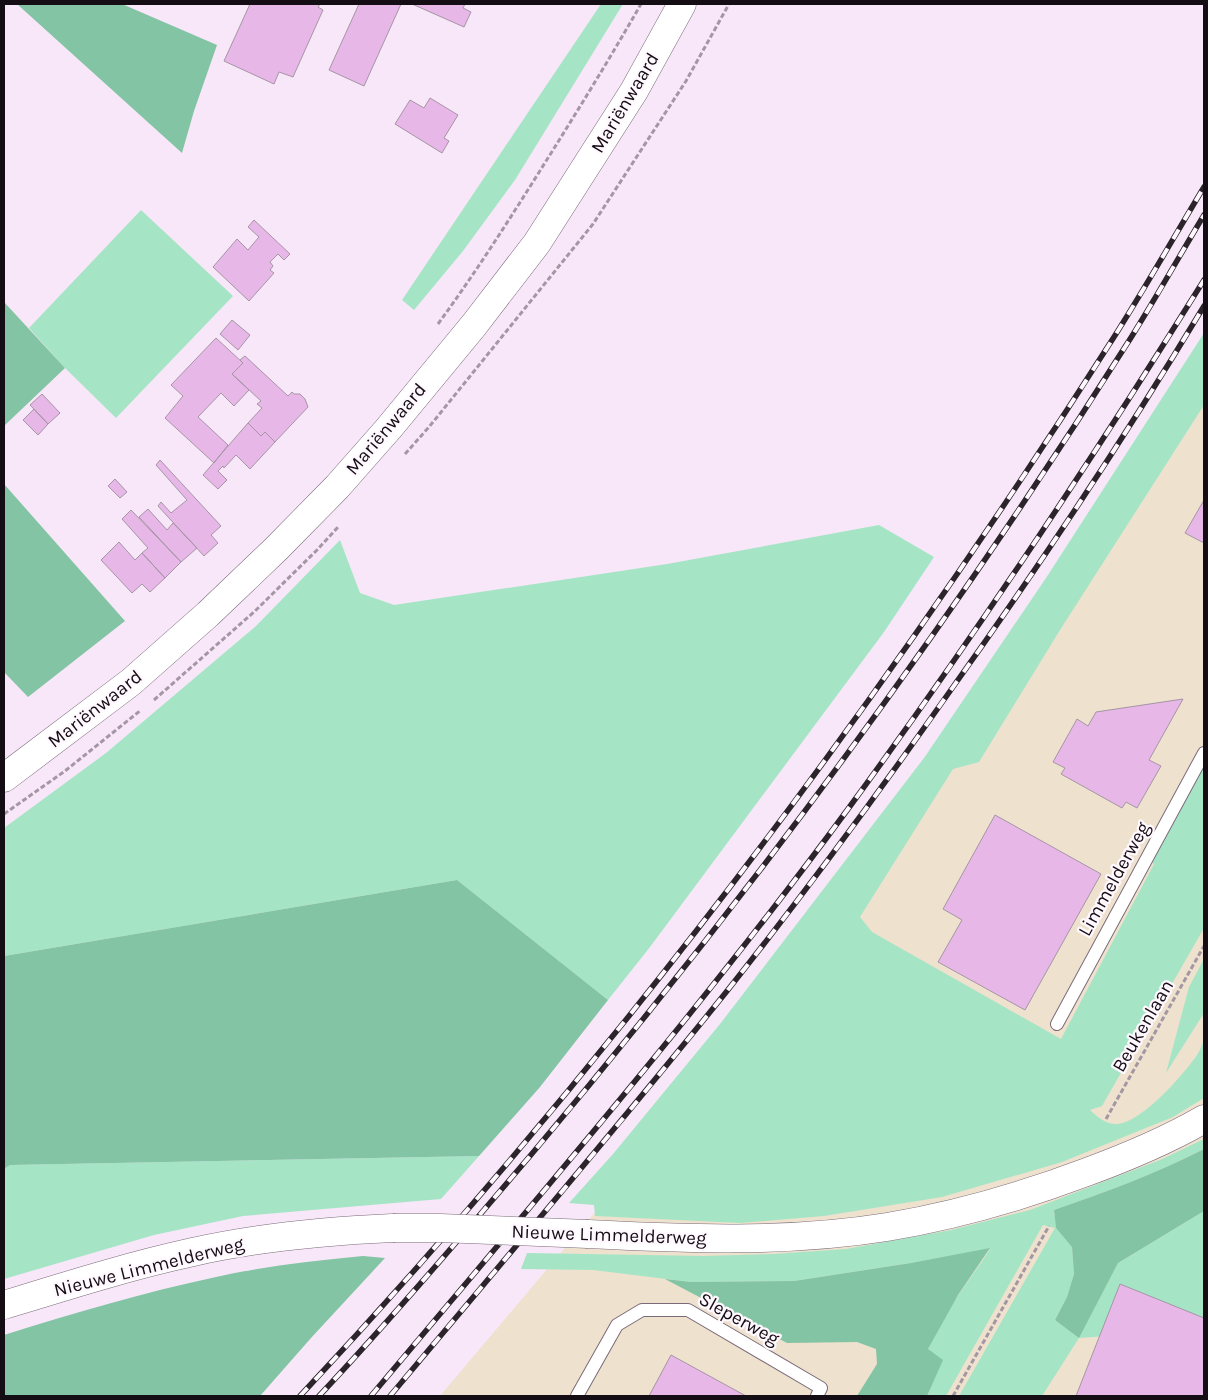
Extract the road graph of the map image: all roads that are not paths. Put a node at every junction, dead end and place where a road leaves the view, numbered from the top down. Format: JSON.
{"nodes":[{"id":1,"x":682,"y":4,"type":"edge"},
{"id":2,"x":1204,"y":753,"type":"edge"},
{"id":3,"x":4,"y":778,"type":"edge"},
{"id":4,"x":1057,"y":1024,"type":"dead end"},
{"id":5,"x":1204,"y":1119,"type":"edge"},
{"id":6,"x":4,"y":1305,"type":"edge"},
{"id":7,"x":577,"y":1396,"type":"edge"},
{"id":8,"x":817,"y":1396,"type":"edge"}],
"edges":[{"from":1,"to":3,"type":"street","name":"Mariënwaard"},
{"from":2,"to":4,"type":"lane","name":"Limmelderweg"},
{"from":5,"to":6,"type":"street","name":"Nieuwe Limmelderweg","bridge":true},
{"from":7,"to":8,"type":"lane","name":"Sleperweg"}]}
